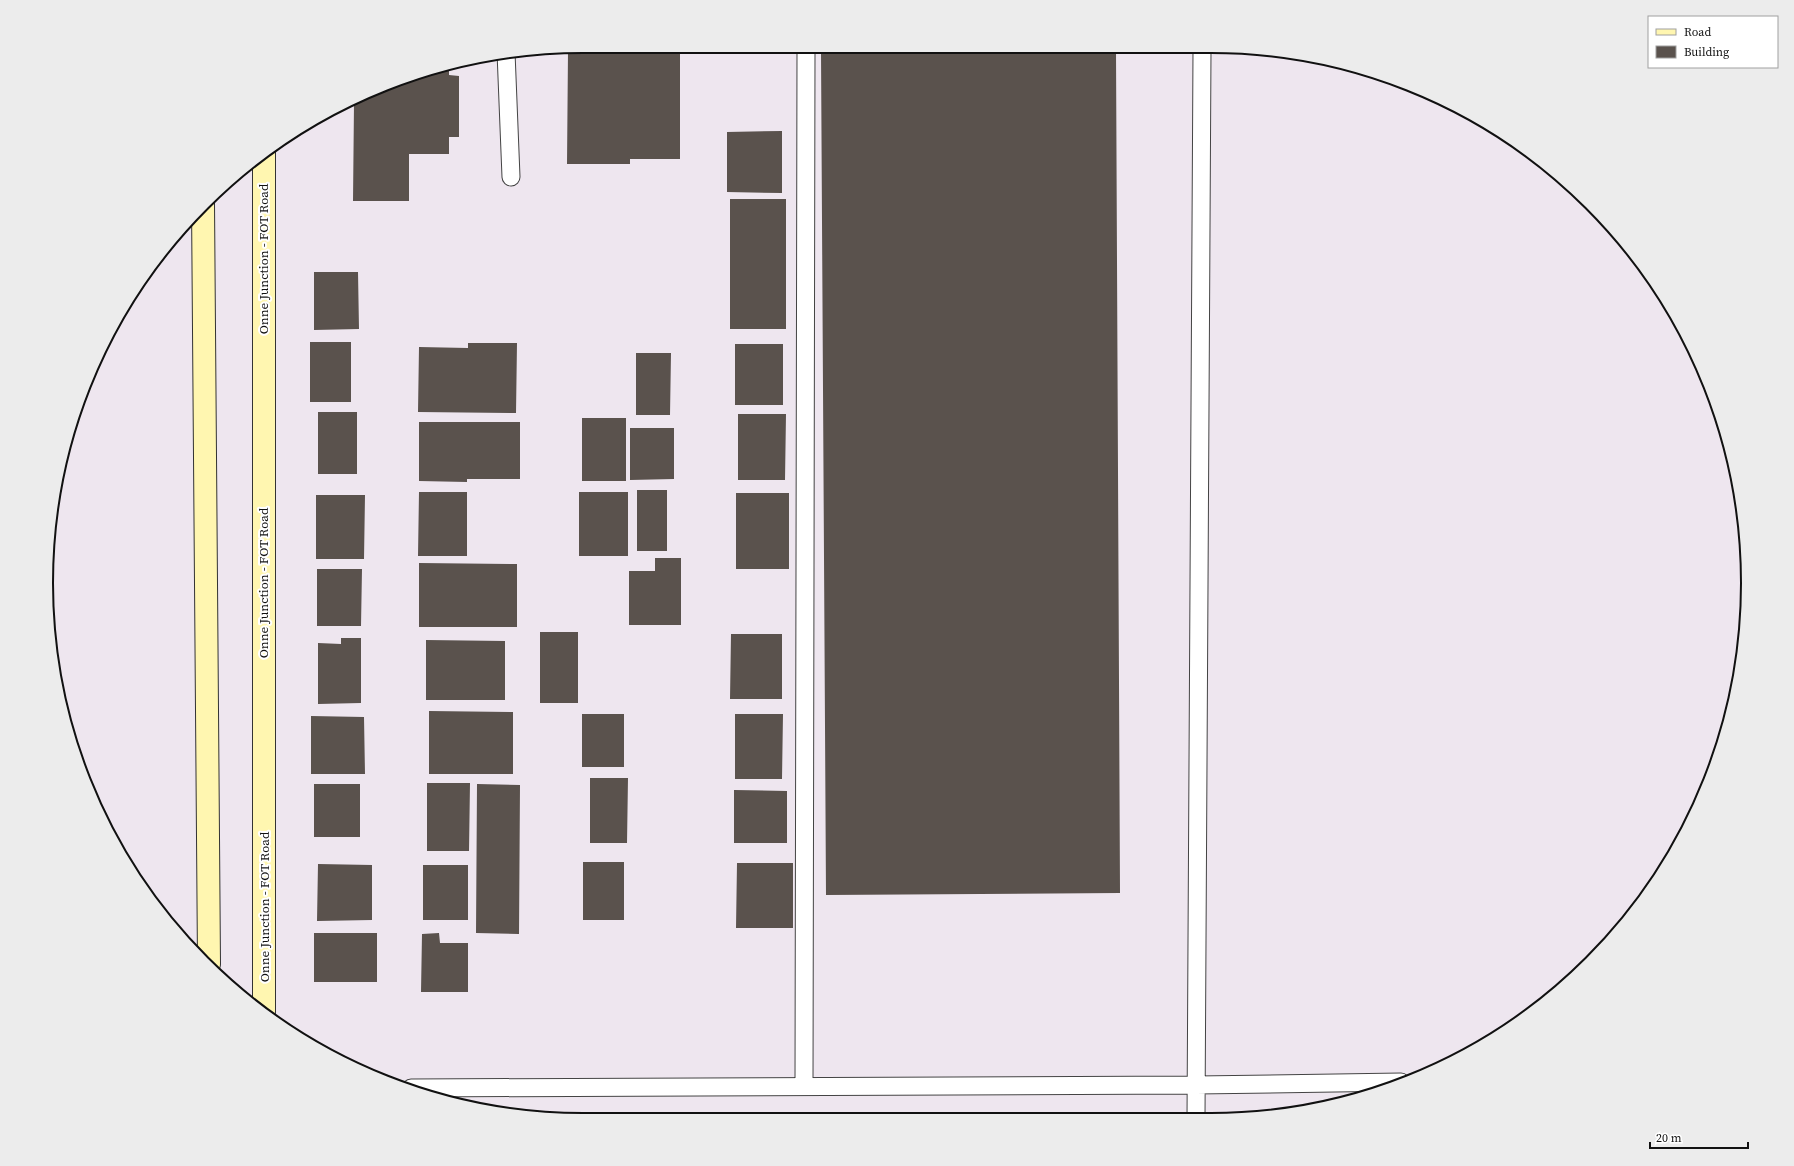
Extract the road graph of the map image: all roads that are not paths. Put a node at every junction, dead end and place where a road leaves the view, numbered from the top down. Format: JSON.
{"nodes":[{"id":1,"x":806,"y":53,"type":"edge"},
{"id":2,"x":1202,"y":53,"type":"edge"},
{"id":3,"x":506,"y":59,"type":"edge"},
{"id":4,"x":264,"y":160,"type":"edge"},
{"id":5,"x":511,"y":177,"type":"dead end"},
{"id":6,"x":203,"y":214,"type":"edge"},
{"id":7,"x":209,"y":959,"type":"edge"},
{"id":8,"x":264,"y":1006,"type":"edge"},
{"id":9,"x":1389,"y":1082,"type":"edge"},
{"id":10,"x":1196,"y":1085,"type":"junction"},
{"id":11,"x":804,"y":1086,"type":"junction"},
{"id":12,"x":423,"y":1088,"type":"edge"},
{"id":13,"x":1196,"y":1113,"type":"edge"}],
"edges":[{"from":1,"to":11,"type":"lane"},
{"from":2,"to":10,"type":"lane"},
{"from":3,"to":5,"type":"lane"},
{"from":4,"to":8,"type":"street","name":"Onne Junction - FOT Road"},
{"from":6,"to":7,"type":"street"},
{"from":9,"to":10,"type":"lane"},
{"from":10,"to":11,"type":"lane"},
{"from":10,"to":13,"type":"lane"},
{"from":11,"to":12,"type":"lane"}]}
